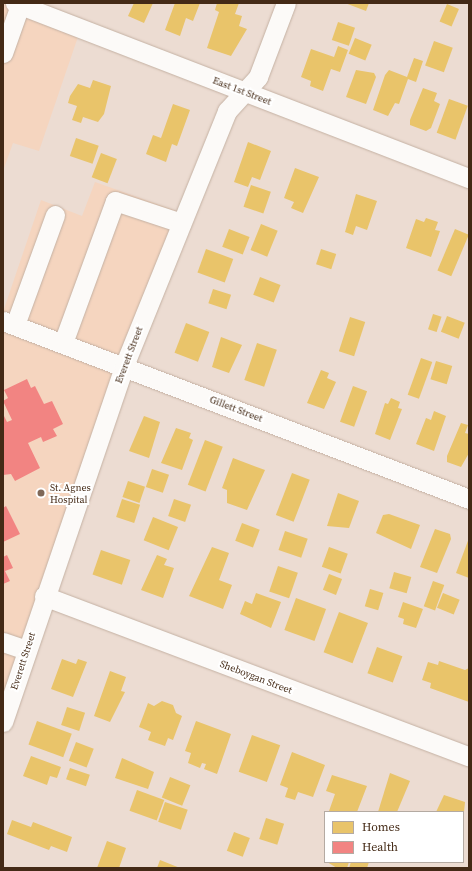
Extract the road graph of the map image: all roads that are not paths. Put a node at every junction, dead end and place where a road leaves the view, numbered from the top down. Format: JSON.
{"nodes":[{"id":1,"x":286,"y":3,"type":"edge"},
{"id":2,"x":17,"y":4,"type":"edge"},
{"id":3,"x":3,"y":53,"type":"edge"},
{"id":4,"x":242,"y":91,"type":"junction"},
{"id":5,"x":469,"y":178,"type":"edge"},
{"id":6,"x":55,"y":215,"type":"dead end"},
{"id":7,"x":181,"y":223,"type":"junction"},
{"id":8,"x":9,"y":323,"type":"edge"},
{"id":9,"x":63,"y":343,"type":"junction"},
{"id":10,"x":124,"y":366,"type":"junction"},
{"id":11,"x":469,"y":499,"type":"edge"},
{"id":12,"x":44,"y":596,"type":"junction"},
{"id":13,"x":3,"y":642,"type":"edge"},
{"id":14,"x":26,"y":650,"type":"junction"},
{"id":15,"x":3,"y":722,"type":"edge"},
{"id":16,"x":469,"y":757,"type":"edge"}],
"edges":[{"from":1,"to":4,"type":"street","name":"Everett Street"},
{"from":2,"to":3,"type":"street"},
{"from":2,"to":4,"type":"street","name":"East 1st Street"},
{"from":4,"to":5,"type":"street","name":"East 1st Street"},
{"from":4,"to":7,"type":"street","name":"Everett Street"},
{"from":6,"to":8,"type":"street"},
{"from":7,"to":9,"type":"street"},
{"from":7,"to":10,"type":"street","name":"Everett Street"},
{"from":8,"to":9,"type":"street","name":"Gillett Street"},
{"from":9,"to":10,"type":"street","name":"Gillett Street"},
{"from":10,"to":11,"type":"street","name":"Gillett Street"},
{"from":10,"to":12,"type":"street","name":"Everett Street"},
{"from":12,"to":14,"type":"street","name":"Everett Street"},
{"from":12,"to":16,"type":"street","name":"Sheboygan Street"},
{"from":13,"to":14,"type":"street"},
{"from":14,"to":15,"type":"street","name":"Everett Street"}]}
